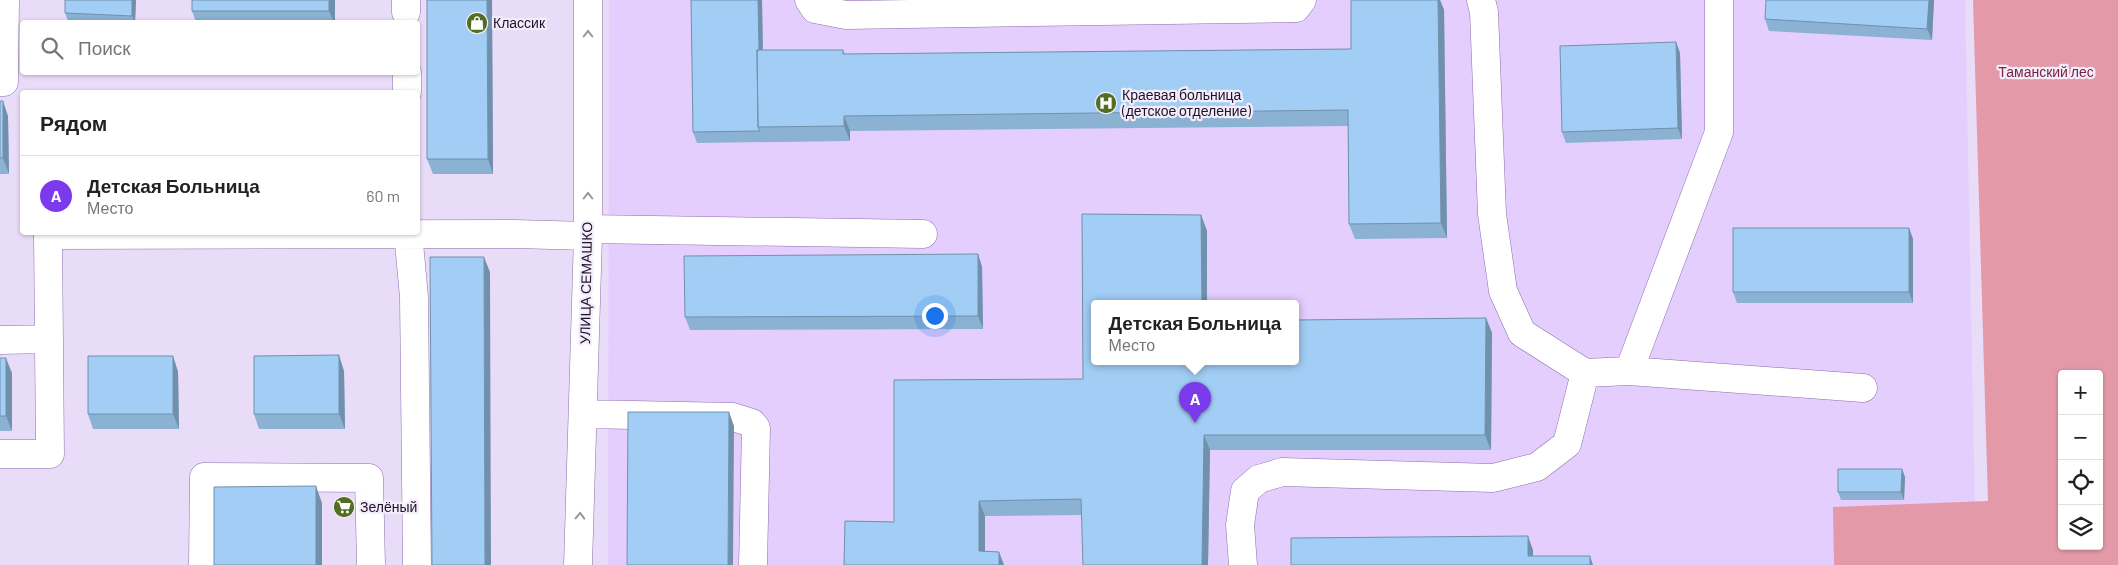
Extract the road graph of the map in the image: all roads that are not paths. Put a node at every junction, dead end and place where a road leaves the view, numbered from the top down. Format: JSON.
{"nodes":[{"id":1,"x":5,"y":0,"type":"edge"},
{"id":2,"x":588,"y":0,"type":"edge"},
{"id":3,"x":809,"y":0,"type":"edge"},
{"id":4,"x":1302,"y":0,"type":"edge"},
{"id":5,"x":1481,"y":0,"type":"edge"},
{"id":6,"x":1718,"y":0,"type":"edge"},
{"id":7,"x":407,"y":75,"type":"edge"},
{"id":8,"x":0,"y":82,"type":"edge"},
{"id":9,"x":407,"y":90,"type":"edge"},
{"id":10,"x":588,"y":232,"type":"junction"},
{"id":11,"x":420,"y":233,"type":"edge"},
{"id":12,"x":923,"y":234,"type":"dead end"},
{"id":13,"x":48,"y":235,"type":"edge"},
{"id":14,"x":408,"y":235,"type":"edge"},
{"id":15,"x":49,"y":339,"type":"junction"},
{"id":16,"x":0,"y":340,"type":"edge"},
{"id":17,"x":1629,"y":371,"type":"junction"},
{"id":18,"x":1586,"y":373,"type":"junction"},
{"id":19,"x":1863,"y":388,"type":"dead end"},
{"id":20,"x":583,"y":414,"type":"junction"},
{"id":21,"x":0,"y":454,"type":"edge"},
{"id":22,"x":203,"y":565,"type":"edge"},
{"id":23,"x":371,"y":565,"type":"edge"},
{"id":24,"x":417,"y":565,"type":"edge"},
{"id":25,"x":578,"y":565,"type":"edge"},
{"id":26,"x":753,"y":565,"type":"edge"},
{"id":27,"x":1243,"y":565,"type":"edge"}],
"edges":[{"from":1,"to":8,"type":"street"},
{"from":10,"to":2,"type":"street","name":"УЛИЦА СЕМАШКО","one_way":true},
{"from":3,"to":4,"type":"street"},
{"from":5,"to":18,"type":"street"},
{"from":6,"to":17,"type":"street"},
{"from":7,"to":9,"type":"street"},
{"from":10,"to":11,"type":"street"},
{"from":10,"to":12,"type":"street"},
{"from":10,"to":20,"type":"street","name":"УЛИЦА СЕМАШКО"},
{"from":13,"to":15,"type":"street"},
{"from":14,"to":24,"type":"street"},
{"from":15,"to":16,"type":"street"},
{"from":15,"to":21,"type":"street"},
{"from":17,"to":18,"type":"street"},
{"from":17,"to":19,"type":"street"},
{"from":18,"to":27,"type":"street"},
{"from":25,"to":20,"type":"street","name":"УЛИЦА СЕМАШКО","one_way":true},
{"from":20,"to":26,"type":"street"},
{"from":22,"to":23,"type":"street"}]}
